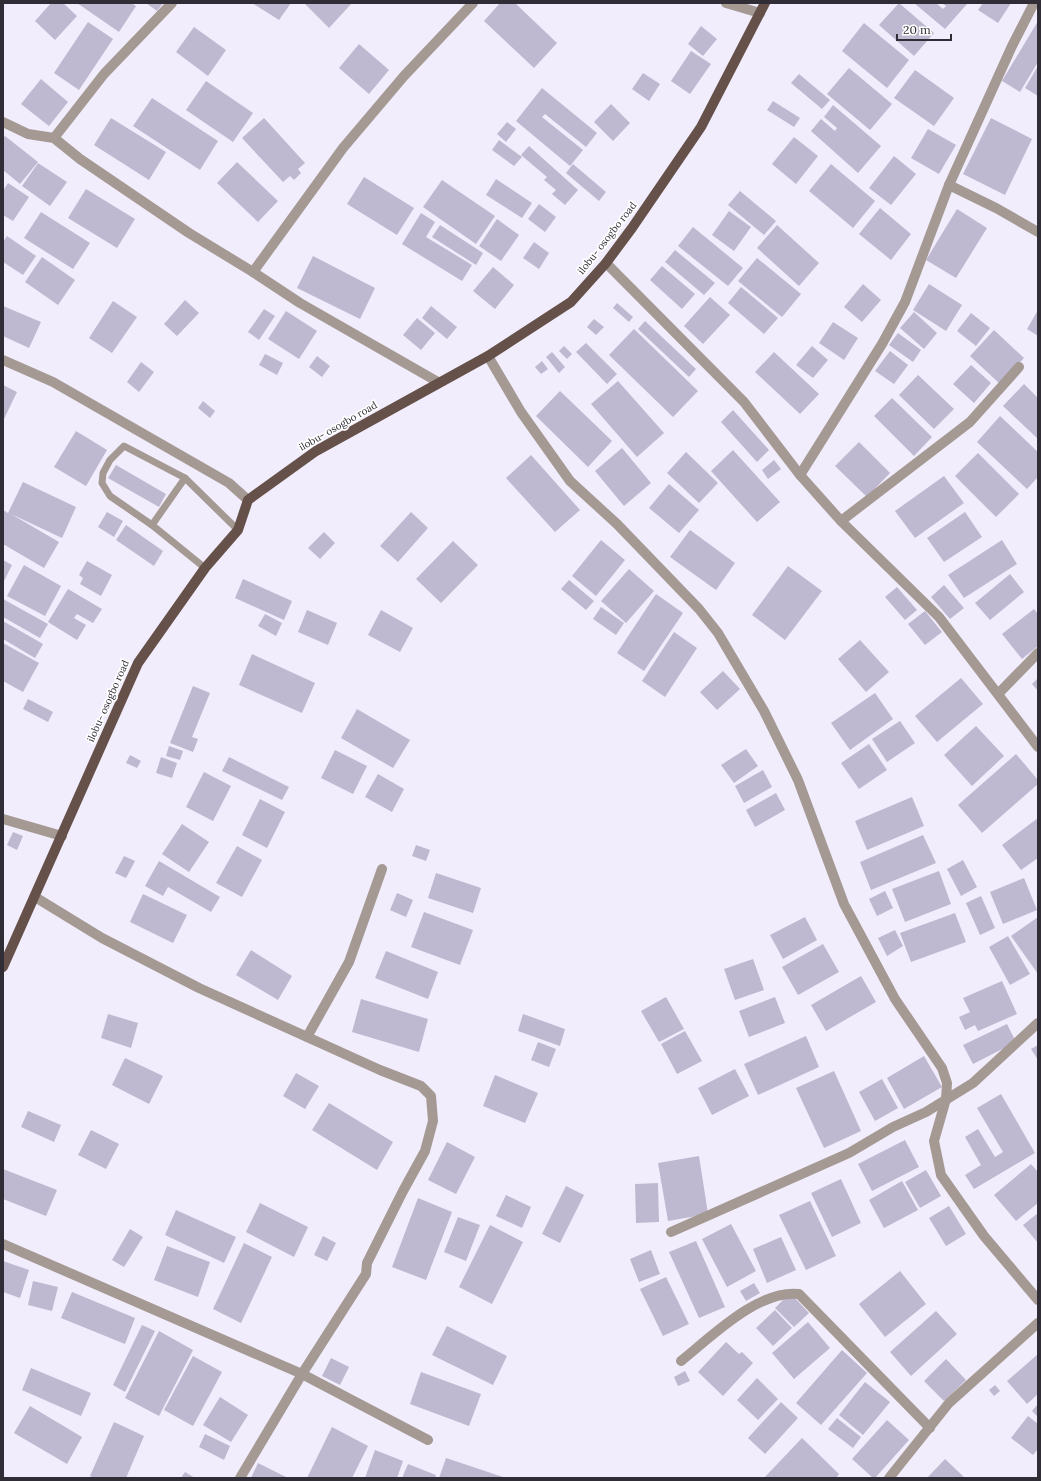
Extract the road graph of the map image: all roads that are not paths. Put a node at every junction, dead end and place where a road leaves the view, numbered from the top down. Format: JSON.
{"nodes":[{"id":1,"x":172,"y":3,"type":"edge"},
{"id":2,"x":473,"y":3,"type":"edge"},
{"id":3,"x":726,"y":3,"type":"edge"},
{"id":4,"x":765,"y":3,"type":"edge"},
{"id":5,"x":1034,"y":3,"type":"edge"},
{"id":6,"x":760,"y":13,"type":"junction"},
{"id":7,"x":3,"y":122,"type":"edge"},
{"id":8,"x":54,"y":138,"type":"junction"},
{"id":9,"x":949,"y":185,"type":"junction"},
{"id":10,"x":1038,"y":232,"type":"edge"},
{"id":11,"x":606,"y":263,"type":"junction"},
{"id":12,"x":253,"y":272,"type":"junction"},
{"id":13,"x":488,"y":356,"type":"junction"},
{"id":14,"x":3,"y":360,"type":"edge"},
{"id":15,"x":1019,"y":367,"type":"dead end"},
{"id":16,"x":438,"y":382,"type":"junction"},
{"id":17,"x":800,"y":475,"type":"junction"},
{"id":18,"x":185,"y":478,"type":"junction"},
{"id":19,"x":248,"y":500,"type":"junction"},
{"id":20,"x":841,"y":521,"type":"junction"},
{"id":21,"x":152,"y":525,"type":"junction"},
{"id":22,"x":238,"y":530,"type":"junction"},
{"id":23,"x":205,"y":568,"type":"junction"},
{"id":24,"x":1038,"y":654,"type":"edge"},
{"id":25,"x":998,"y":694,"type":"junction"},
{"id":26,"x":1038,"y":747,"type":"edge"},
{"id":27,"x":3,"y":819,"type":"edge"},
{"id":28,"x":62,"y":836,"type":"junction"},
{"id":29,"x":382,"y":869,"type":"dead end"},
{"id":30,"x":35,"y":897,"type":"junction"},
{"id":31,"x":3,"y":966,"type":"edge"},
{"id":32,"x":1038,"y":1023,"type":"edge"},
{"id":33,"x":307,"y":1037,"type":"junction"},
{"id":34,"x":946,"y":1099,"type":"junction"},
{"id":35,"x":670,"y":1232,"type":"dead end"},
{"id":36,"x":3,"y":1244,"type":"edge"},
{"id":37,"x":1038,"y":1300,"type":"edge"},
{"id":38,"x":1038,"y":1323,"type":"edge"},
{"id":39,"x":681,"y":1361,"type":"dead end"},
{"id":40,"x":302,"y":1374,"type":"junction"},
{"id":41,"x":930,"y":1428,"type":"junction"},
{"id":42,"x":428,"y":1440,"type":"dead end"},
{"id":43,"x":240,"y":1478,"type":"edge"},
{"id":44,"x":889,"y":1478,"type":"edge"}],
"edges":[{"from":1,"to":8,"type":"street"},
{"from":2,"to":12,"type":"street"},
{"from":3,"to":6,"type":"street"},
{"from":4,"to":6,"type":"main road","name":"ilobu- osogbo road"},
{"from":5,"to":9,"type":"street"},
{"from":6,"to":11,"type":"main road","name":"ilobu- osogbo road"},
{"from":7,"to":8,"type":"street"},
{"from":8,"to":12,"type":"street"},
{"from":9,"to":10,"type":"street"},
{"from":9,"to":17,"type":"street"},
{"from":11,"to":13,"type":"main road","name":"ilobu- osogbo road"},
{"from":11,"to":17,"type":"street"},
{"from":12,"to":16,"type":"street"},
{"from":13,"to":16,"type":"main road","name":"ilobu- osogbo road"},
{"from":13,"to":34,"type":"street"},
{"from":14,"to":19,"type":"street"},
{"from":15,"to":20,"type":"street"},
{"from":16,"to":19,"type":"main road","name":"ilobu- osogbo road"},
{"from":17,"to":20,"type":"street"},
{"from":18,"to":21,"type":"lane"},
{"from":18,"to":21,"type":"lane"},
{"from":18,"to":22,"type":"lane"},
{"from":19,"to":22,"type":"main road","name":"ilobu- osogbo road"},
{"from":20,"to":25,"type":"street"},
{"from":21,"to":23,"type":"lane"},
{"from":22,"to":23,"type":"main road","name":"ilobu- osogbo road"},
{"from":23,"to":28,"type":"main road","name":"ilobu- osogbo road"},
{"from":24,"to":25,"type":"street"},
{"from":25,"to":26,"type":"street"},
{"from":27,"to":28,"type":"street"},
{"from":28,"to":30,"type":"main road","name":"ilobu- osogbo road"},
{"from":29,"to":33,"type":"street"},
{"from":30,"to":31,"type":"main road","name":"ilobu- osogbo road"},
{"from":30,"to":33,"type":"street"},
{"from":32,"to":34,"type":"street"},
{"from":33,"to":40,"type":"street"},
{"from":34,"to":35,"type":"street"},
{"from":34,"to":37,"type":"street"},
{"from":36,"to":40,"type":"street"},
{"from":38,"to":41,"type":"street"},
{"from":39,"to":41,"type":"street"},
{"from":40,"to":42,"type":"street"},
{"from":40,"to":43,"type":"street"},
{"from":41,"to":44,"type":"street"}]}
